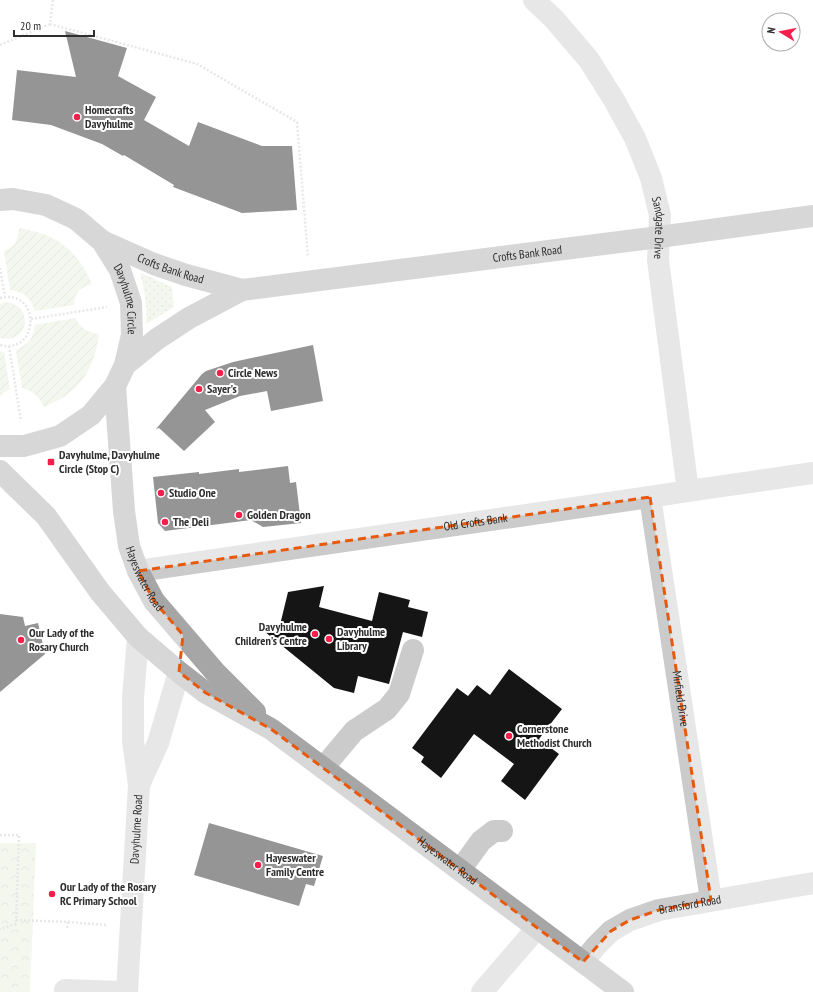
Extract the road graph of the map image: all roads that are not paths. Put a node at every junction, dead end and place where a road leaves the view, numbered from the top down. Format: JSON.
{"nodes":[{"id":1,"x":534,"y":0,"type":"edge"},
{"id":2,"x":4,"y":197,"type":"edge"},
{"id":3,"x":813,"y":216,"type":"edge"},
{"id":4,"x":659,"y":237,"type":"junction"},
{"id":5,"x":102,"y":241,"type":"junction"},
{"id":6,"x":242,"y":290,"type":"junction"},
{"id":7,"x":125,"y":365,"type":"junction"},
{"id":8,"x":115,"y":386,"type":"junction"},
{"id":9,"x":0,"y":446,"type":"edge"},
{"id":10,"x":0,"y":471,"type":"edge"},
{"id":11,"x":813,"y":473,"type":"edge"},
{"id":12,"x":688,"y":491,"type":"junction"},
{"id":13,"x":650,"y":498,"type":"junction"},
{"id":14,"x":138,"y":571,"type":"junction"},
{"id":15,"x":183,"y":636,"type":"junction"},
{"id":16,"x":138,"y":637,"type":"junction"},
{"id":17,"x":413,"y":650,"type":"dead end"},
{"id":18,"x":179,"y":672,"type":"junction"},
{"id":19,"x":271,"y":729,"type":"junction"},
{"id":20,"x":324,"y":768,"type":"junction"},
{"id":21,"x":139,"y":785,"type":"junction"},
{"id":22,"x":502,"y":831,"type":"dead end"},
{"id":23,"x":460,"y":870,"type":"junction"},
{"id":24,"x":813,"y":883,"type":"edge"},
{"id":25,"x":711,"y":900,"type":"junction"},
{"id":26,"x":537,"y":928,"type":"junction"},
{"id":27,"x":583,"y":962,"type":"junction"},
{"id":28,"x":65,"y":990,"type":"dead end"},
{"id":29,"x":122,"y":992,"type":"edge"},
{"id":30,"x":127,"y":992,"type":"edge"},
{"id":31,"x":482,"y":992,"type":"edge"},
{"id":32,"x":623,"y":992,"type":"edge"}],
"edges":[{"from":1,"to":4,"type":"street","name":"Sandgate Drive"},
{"from":2,"to":5,"type":"main road","name":"Davyhulme Circle"},
{"from":3,"to":4,"type":"main road","name":"Crofts Bank Road"},
{"from":4,"to":6,"type":"main road","name":"Crofts Bank Road"},
{"from":4,"to":12,"type":"street","name":"Sandgate Drive"},
{"from":5,"to":6,"type":"main road","name":"Crofts Bank Road"},
{"from":5,"to":7,"type":"main road","name":"Davyhulme Circle"},
{"from":6,"to":7,"type":"main road","name":"Crofts Bank Road"},
{"from":7,"to":8,"type":"main road","name":"Davyhulme Circle"},
{"from":8,"to":9,"type":"main road","name":"Davyhulme Circle"},
{"from":8,"to":14,"type":"main road","name":"Hayeswater Road"},
{"from":10,"to":16,"type":"main road","name":"Hayeswater Road"},
{"from":11,"to":12,"type":"street","name":"Old Crofts Bank"},
{"from":12,"to":13,"type":"street","name":"Old Crofts Bank"},
{"from":13,"to":14,"type":"street","name":"Old Crofts Bank"},
{"from":13,"to":25,"type":"street","name":"Mirfield Drive"},
{"from":14,"to":15,"type":"main road","name":"Hayeswater Road"},
{"from":15,"to":18,"type":"main road"},
{"from":15,"to":19,"type":"main road","name":"Hayeswater Road"},
{"from":16,"to":18,"type":"main road","name":"Hayeswater Road"},
{"from":16,"to":21,"type":"street"},
{"from":17,"to":20,"type":"street"},
{"from":18,"to":19,"type":"main road","name":"Hayeswater Road"},
{"from":18,"to":21,"type":"street"},
{"from":19,"to":20,"type":"main road","name":"Hayeswater Road"},
{"from":20,"to":23,"type":"main road","name":"Hayeswater Road"},
{"from":21,"to":30,"type":"street","name":"Davyhulme Road"},
{"from":22,"to":23,"type":"street"},
{"from":23,"to":26,"type":"main road","name":"Hayeswater Road"},
{"from":24,"to":25,"type":"street","name":"Bransford Road"},
{"from":25,"to":27,"type":"street","name":"Bransford Road"},
{"from":26,"to":27,"type":"main road","name":"Hayeswater Road"},
{"from":26,"to":31,"type":"street"},
{"from":27,"to":32,"type":"main road","name":"Hayeswater Road"},
{"from":28,"to":29,"type":"street"}]}
